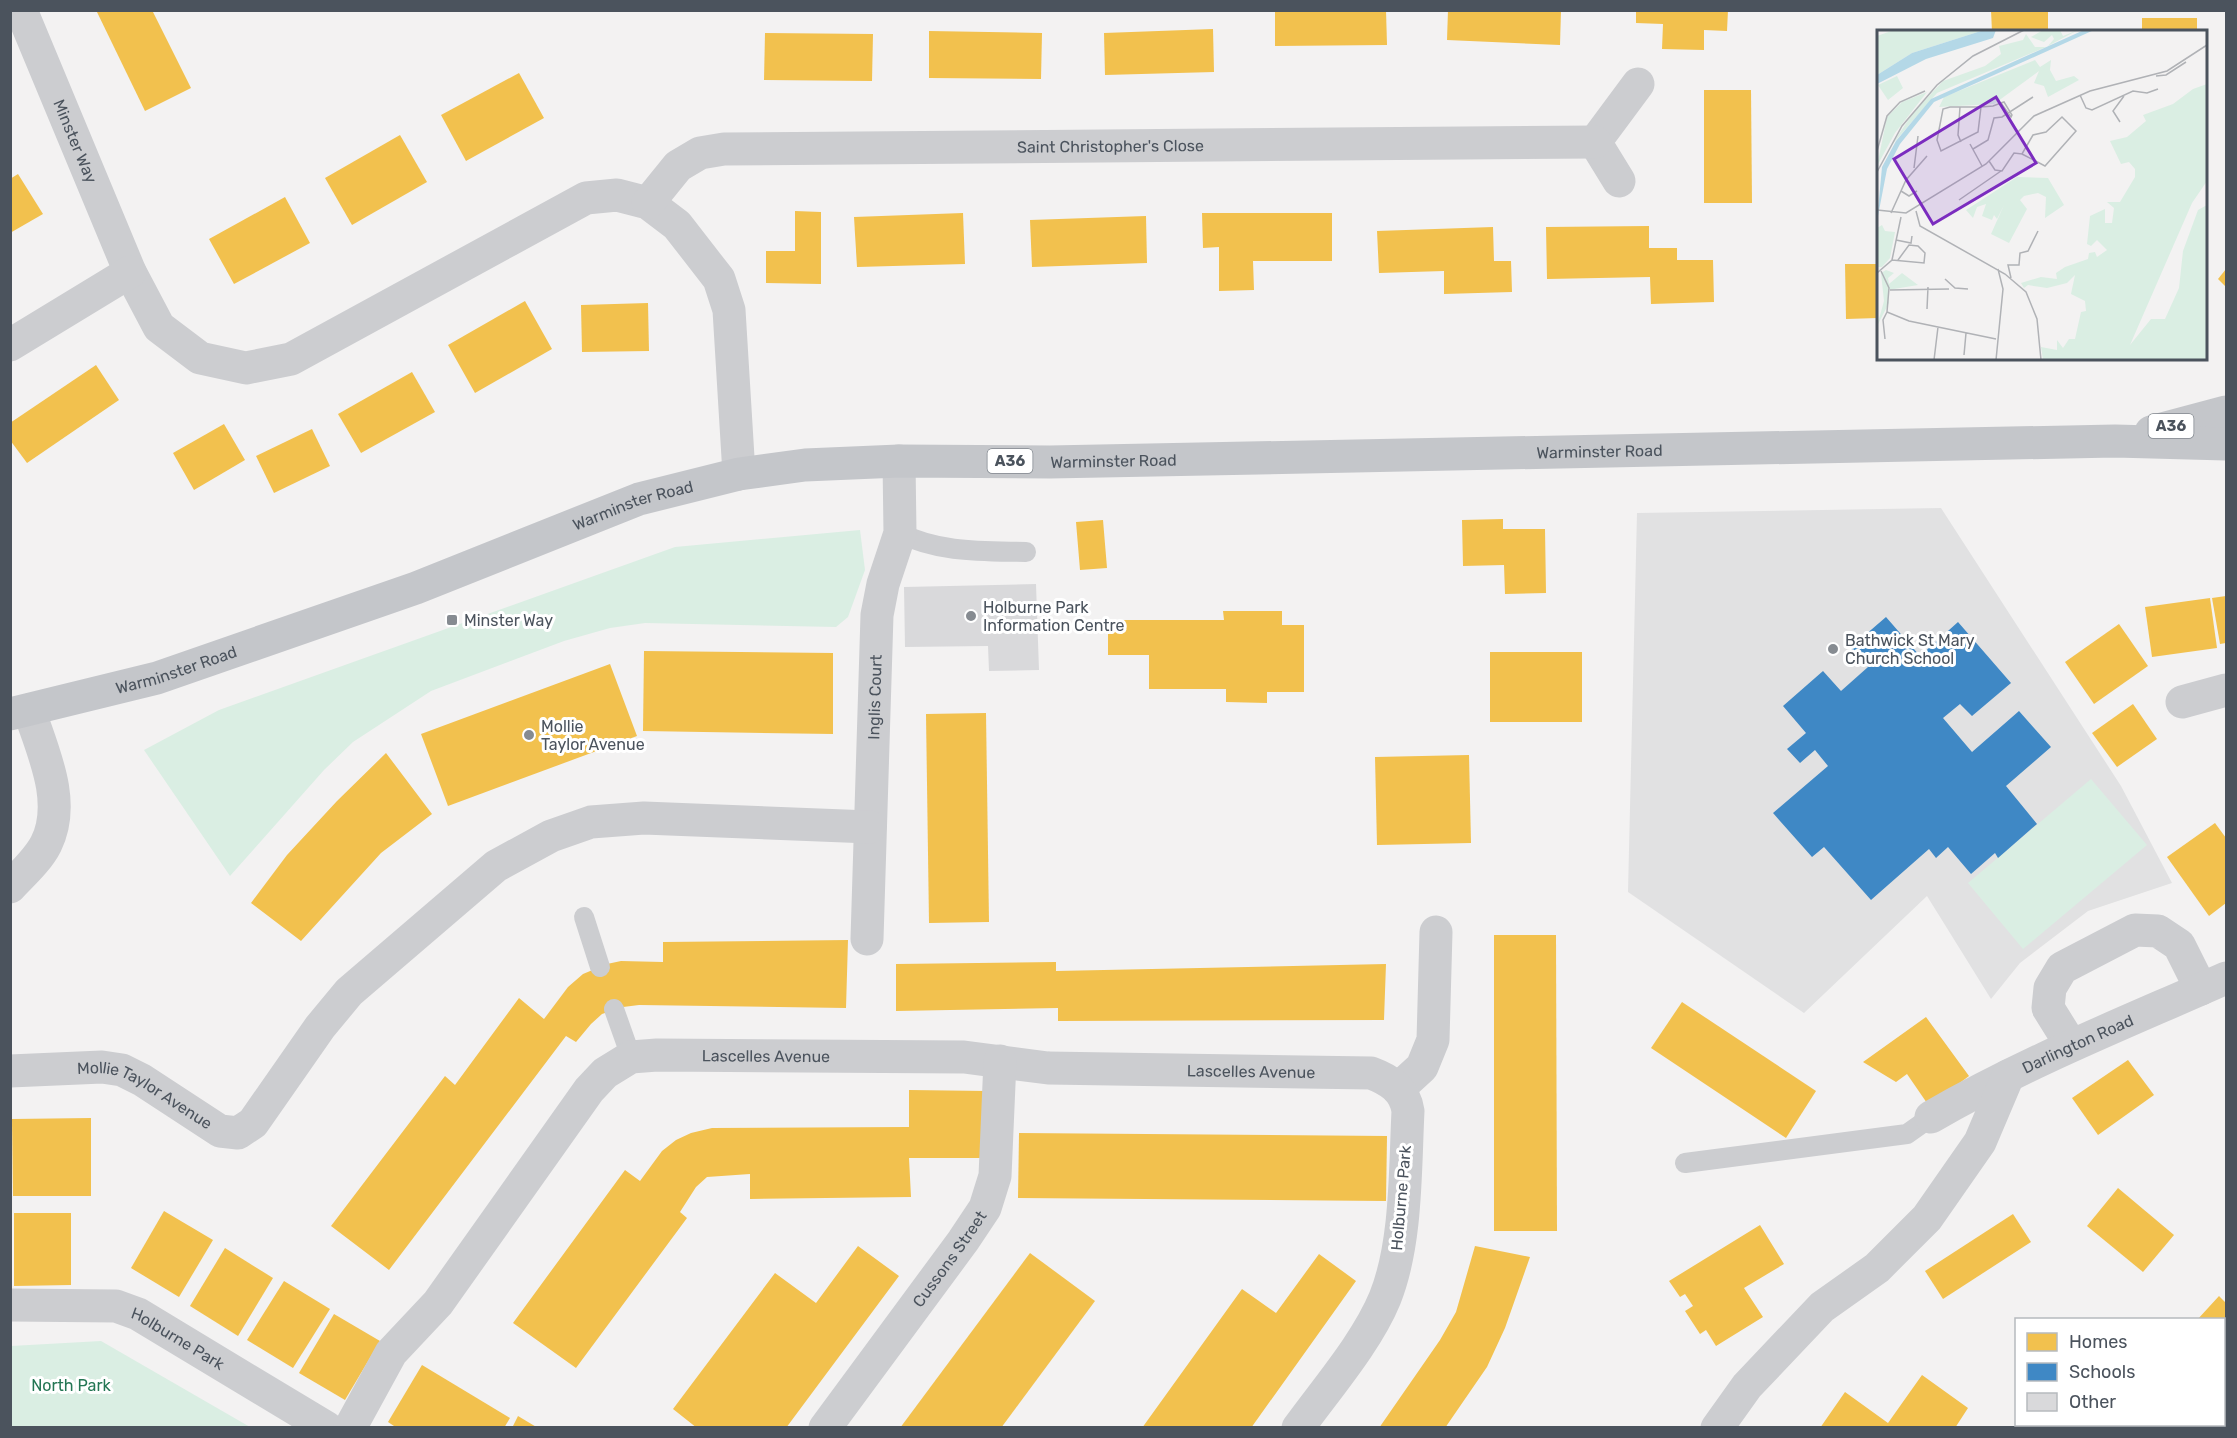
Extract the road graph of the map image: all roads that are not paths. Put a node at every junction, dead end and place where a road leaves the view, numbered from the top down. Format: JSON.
{"nodes":[{"id":1,"x":21,"y":10,"type":"edge"},
{"id":2,"x":1638,"y":84,"type":"dead end"},
{"id":3,"x":1595,"y":142,"type":"junction"},
{"id":4,"x":1619,"y":181,"type":"dead end"},
{"id":5,"x":648,"y":203,"type":"junction"},
{"id":6,"x":130,"y":272,"type":"junction"},
{"id":7,"x":10,"y":345,"type":"edge"},
{"id":8,"x":2226,"y":412,"type":"edge"},
{"id":9,"x":2115,"y":441,"type":"junction"},
{"id":10,"x":2226,"y":444,"type":"edge"},
{"id":11,"x":899,"y":461,"type":"junction"},
{"id":12,"x":739,"y":474,"type":"junction"},
{"id":13,"x":900,"y":533,"type":"junction"},
{"id":14,"x":1026,"y":552,"type":"dead end"},
{"id":15,"x":2226,"y":690,"type":"edge"},
{"id":16,"x":2182,"y":702,"type":"dead end"},
{"id":17,"x":20,"y":712,"type":"edge"},
{"id":18,"x":870,"y":827,"type":"junction"},
{"id":19,"x":10,"y":888,"type":"edge"},
{"id":20,"x":584,"y":917,"type":"dead end"},
{"id":21,"x":1436,"y":932,"type":"dead end"},
{"id":22,"x":867,"y":939,"type":"dead end"},
{"id":23,"x":600,"y":967,"type":"dead end"},
{"id":24,"x":2214,"y":984,"type":"edge"},
{"id":25,"x":614,"y":1009,"type":"dead end"},
{"id":26,"x":2071,"y":1045,"type":"junction"},
{"id":27,"x":630,"y":1057,"type":"junction"},
{"id":28,"x":1000,"y":1061,"type":"junction"},
{"id":29,"x":10,"y":1071,"type":"edge"},
{"id":30,"x":2008,"y":1076,"type":"junction"},
{"id":31,"x":1384,"y":1081,"type":"junction"},
{"id":32,"x":1931,"y":1117,"type":"joint"},
{"id":33,"x":1685,"y":1163,"type":"dead end"},
{"id":34,"x":10,"y":1305,"type":"edge"},
{"id":35,"x":327,"y":1428,"type":"edge"},
{"id":36,"x":350,"y":1428,"type":"edge"},
{"id":37,"x":825,"y":1428,"type":"edge"},
{"id":38,"x":1298,"y":1428,"type":"edge"},
{"id":39,"x":1717,"y":1428,"type":"edge"}],
"edges":[{"from":1,"to":6,"type":"street","name":"Minster Way"},
{"from":2,"to":3,"type":"street"},
{"from":3,"to":4,"type":"street"},
{"from":3,"to":5,"type":"street","name":"Saint Christopher's Close"},
{"from":5,"to":6,"type":"street","name":"Minster Way"},
{"from":5,"to":12,"type":"street","name":"Minster Way"},
{"from":6,"to":7,"type":"street"},
{"from":8,"to":9,"type":"highway","name":"Warminster Road","number":"A36"},
{"from":9,"to":10,"type":"highway","name":"Warminster Road","number":"A36"},
{"from":9,"to":11,"type":"highway","name":"Warminster Road","number":"A36"},
{"from":11,"to":12,"type":"highway","name":"Warminster Road","number":"A36"},
{"from":11,"to":13,"type":"street","name":"Inglis Court"},
{"from":12,"to":17,"type":"highway","name":"Warminster Road","number":"A36"},
{"from":13,"to":14,"type":"lane"},
{"from":13,"to":18,"type":"street","name":"Inglis Court"},
{"from":15,"to":16,"type":"street"},
{"from":17,"to":19,"type":"street"},
{"from":18,"to":22,"type":"street","name":"Inglis Court"},
{"from":18,"to":29,"type":"street","name":"Mollie Taylor Avenue"},
{"from":20,"to":23,"type":"lane"},
{"from":21,"to":31,"type":"street"},
{"from":24,"to":26,"type":"street","name":"Darlington Road"},
{"from":24,"to":26,"type":"street"},
{"from":25,"to":27,"type":"lane"},
{"from":26,"to":30,"type":"street","name":"Darlington Road"},
{"from":27,"to":28,"type":"street","name":"Lascelles Avenue"},
{"from":27,"to":36,"type":"street","name":"Lascelles Avenue"},
{"from":28,"to":31,"type":"street","name":"Lascelles Avenue"},
{"from":28,"to":37,"type":"street","name":"Cussons Street"},
{"from":30,"to":32,"type":"street","name":"Darlington Road"},
{"from":30,"to":39,"type":"street"},
{"from":31,"to":38,"type":"street","name":"Holburne Park"},
{"from":32,"to":33,"type":"lane"},
{"from":34,"to":35,"type":"street","name":"Holburne Park"}]}
